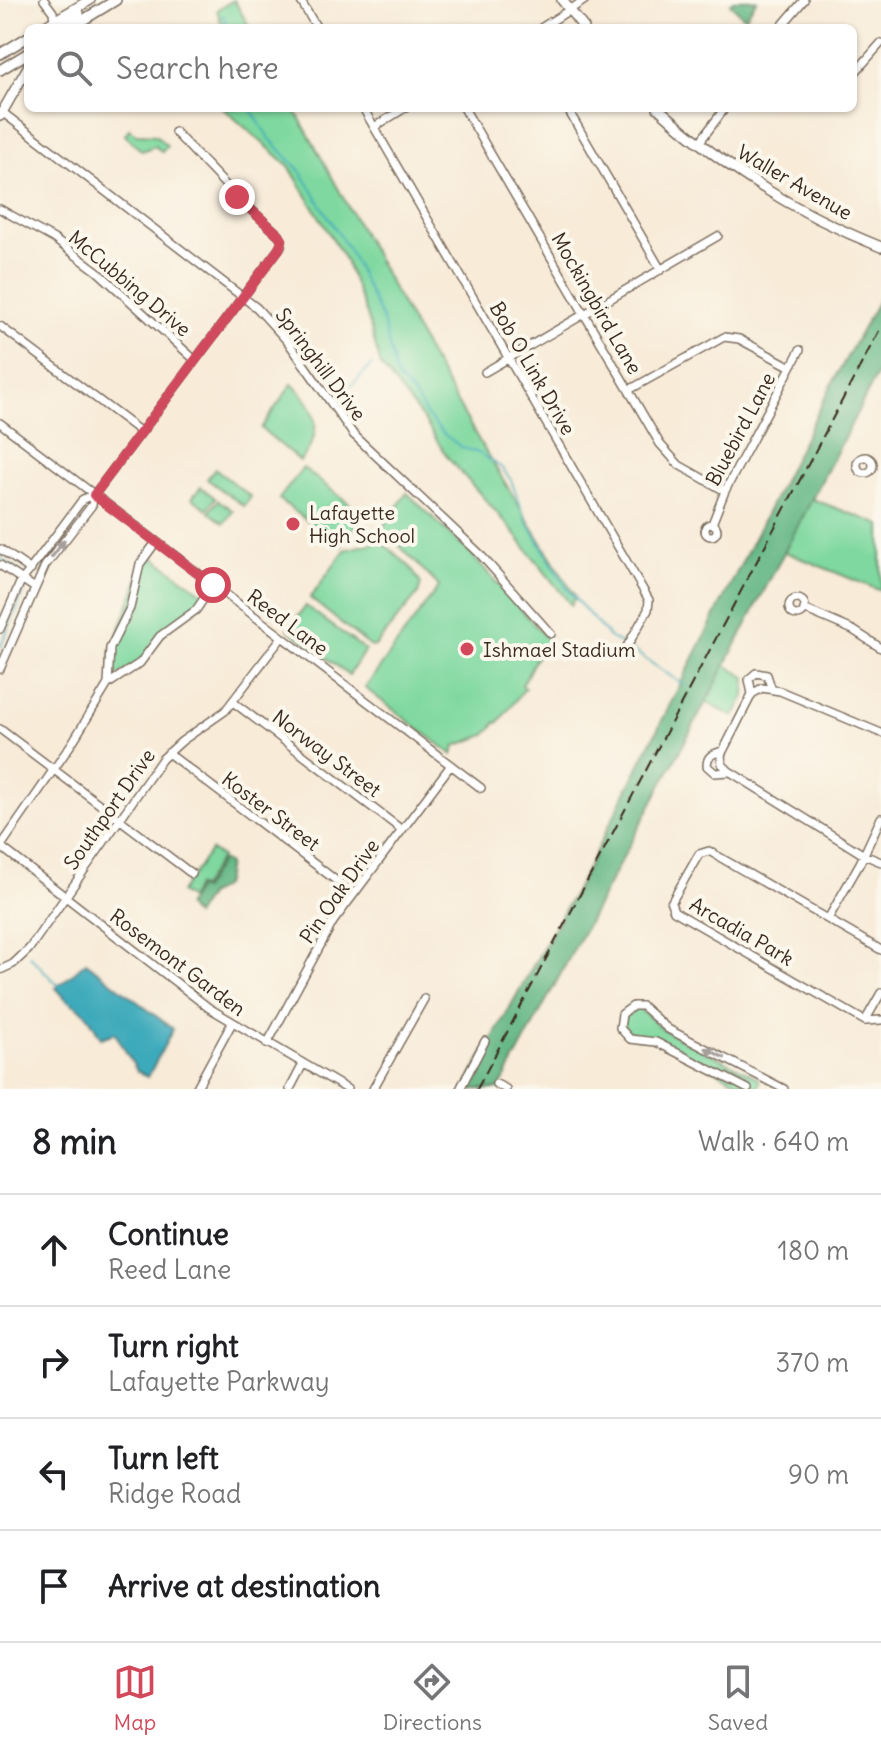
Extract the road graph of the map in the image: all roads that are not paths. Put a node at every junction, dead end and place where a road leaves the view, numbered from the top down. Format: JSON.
{"nodes":[{"id":1,"x":44,"y":0,"type":"edge"},
{"id":2,"x":116,"y":0,"type":"edge"},
{"id":3,"x":300,"y":0,"type":"edge"},
{"id":4,"x":562,"y":0,"type":"edge"},
{"id":5,"x":585,"y":0,"type":"edge"},
{"id":6,"x":804,"y":0,"type":"edge"},
{"id":7,"x":89,"y":1,"type":"edge"},
{"id":8,"x":570,"y":11,"type":"junction"},
{"id":9,"x":54,"y":24,"type":"edge"},
{"id":10,"x":77,"y":24,"type":"edge"},
{"id":11,"x":315,"y":24,"type":"edge"},
{"id":12,"x":548,"y":24,"type":"edge"},
{"id":13,"x":581,"y":24,"type":"edge"},
{"id":14,"x":783,"y":24,"type":"edge"},
{"id":15,"x":24,"y":39,"type":"edge"},
{"id":16,"x":881,"y":43,"type":"edge"},
{"id":17,"x":0,"y":54,"type":"edge"},
{"id":18,"x":24,"y":55,"type":"edge"},
{"id":19,"x":0,"y":70,"type":"edge"},
{"id":20,"x":857,"y":70,"type":"edge"},
{"id":21,"x":24,"y":74,"type":"edge"},
{"id":22,"x":365,"y":112,"type":"edge"},
{"id":23,"x":398,"y":112,"type":"edge"},
{"id":24,"x":466,"y":112,"type":"edge"},
{"id":25,"x":569,"y":112,"type":"edge"},
{"id":26,"x":663,"y":112,"type":"edge"},
{"id":27,"x":722,"y":112,"type":"edge"},
{"id":28,"x":1,"y":114,"type":"edge"},
{"id":29,"x":374,"y":127,"type":"junction"},
{"id":30,"x":175,"y":132,"type":"dead end"},
{"id":31,"x":699,"y":143,"type":"junction"},
{"id":32,"x":0,"y":209,"type":"edge"},
{"id":33,"x":718,"y":236,"type":"dead end"},
{"id":34,"x":881,"y":247,"type":"edge"},
{"id":35,"x":661,"y":270,"type":"junction"},
{"id":36,"x":243,"y":295,"type":"junction"},
{"id":37,"x":585,"y":314,"type":"junction"},
{"id":38,"x":0,"y":326,"type":"edge"},
{"id":39,"x":800,"y":350,"type":"dead end"},
{"id":40,"x":510,"y":359,"type":"junction"},
{"id":41,"x":195,"y":360,"type":"junction"},
{"id":42,"x":791,"y":367,"type":"junction"},
{"id":43,"x":485,"y":372,"type":"dead end"},
{"id":44,"x":629,"y":390,"type":"junction"},
{"id":45,"x":0,"y":423,"type":"edge"},
{"id":46,"x":141,"y":432,"type":"junction"},
{"id":47,"x":872,"y":468,"type":"dead end"},
{"id":48,"x":881,"y":472,"type":"edge"},
{"id":49,"x":725,"y":491,"type":"junction"},
{"id":50,"x":94,"y":495,"type":"junction"},
{"id":51,"x":712,"y":524,"type":"dead end"},
{"id":52,"x":156,"y":542,"type":"junction"},
{"id":53,"x":0,"y":549,"type":"edge"},
{"id":54,"x":0,"y":565,"type":"edge"},
{"id":55,"x":30,"y":569,"type":"junction"},
{"id":56,"x":40,"y":576,"type":"junction"},
{"id":57,"x":22,"y":580,"type":"junction"},
{"id":58,"x":213,"y":585,"type":"junction"},
{"id":59,"x":35,"y":588,"type":"junction"},
{"id":60,"x":804,"y":609,"type":"dead end"},
{"id":61,"x":0,"y":629,"type":"edge"},
{"id":62,"x":551,"y":634,"type":"dead end"},
{"id":63,"x":282,"y":637,"type":"junction"},
{"id":64,"x":881,"y":648,"type":"edge"},
{"id":65,"x":626,"y":650,"type":"dead end"},
{"id":66,"x":0,"y":669,"type":"edge"},
{"id":67,"x":108,"y":684,"type":"junction"},
{"id":68,"x":771,"y":687,"type":"junction"},
{"id":69,"x":752,"y":694,"type":"junction"},
{"id":70,"x":233,"y":702,"type":"junction"},
{"id":71,"x":0,"y":729,"type":"edge"},
{"id":72,"x":881,"y":732,"type":"edge"},
{"id":73,"x":722,"y":751,"type":"junction"},
{"id":74,"x":168,"y":753,"type":"junction"},
{"id":75,"x":451,"y":765,"type":"junction"},
{"id":76,"x":54,"y":768,"type":"junction"},
{"id":77,"x":729,"y":771,"type":"junction"},
{"id":78,"x":481,"y":788,"type":"dead end"},
{"id":79,"x":120,"y":818,"type":"junction"},
{"id":80,"x":881,"y":818,"type":"edge"},
{"id":81,"x":402,"y":830,"type":"junction"},
{"id":82,"x":0,"y":846,"type":"edge"},
{"id":83,"x":864,"y":855,"type":"junction"},
{"id":84,"x":881,"y":862,"type":"edge"},
{"id":85,"x":192,"y":874,"type":"dead end"},
{"id":86,"x":354,"y":894,"type":"junction"},
{"id":87,"x":66,"y":898,"type":"junction"},
{"id":88,"x":828,"y":919,"type":"junction"},
{"id":89,"x":881,"y":950,"type":"edge"},
{"id":90,"x":0,"y":970,"type":"edge"},
{"id":91,"x":881,"y":993,"type":"edge"},
{"id":92,"x":424,"y":999,"type":"dead end"},
{"id":93,"x":881,"y":1020,"type":"edge"},
{"id":94,"x":865,"y":1021,"type":"junction"},
{"id":95,"x":232,"y":1023,"type":"junction"},
{"id":96,"x":485,"y":1041,"type":"dead end"},
{"id":97,"x":267,"y":1044,"type":"junction"},
{"id":98,"x":303,"y":1064,"type":"junction"},
{"id":99,"x":766,"y":1080,"type":"junction"},
{"id":100,"x":496,"y":1084,"type":"dead end"},
{"id":101,"x":196,"y":1089,"type":"edge"},
{"id":102,"x":290,"y":1089,"type":"edge"},
{"id":103,"x":347,"y":1089,"type":"edge"},
{"id":104,"x":373,"y":1089,"type":"edge"},
{"id":105,"x":460,"y":1089,"type":"edge"},
{"id":106,"x":506,"y":1089,"type":"edge"},
{"id":107,"x":748,"y":1089,"type":"edge"},
{"id":108,"x":761,"y":1089,"type":"edge"},
{"id":109,"x":784,"y":1089,"type":"edge"}],
"edges":[{"from":1,"to":9,"type":"street"},
{"from":2,"to":10,"type":"main road"},
{"from":3,"to":11,"type":"street"},
{"from":4,"to":8,"type":"main road"},
{"from":5,"to":8,"type":"street"},
{"from":6,"to":14,"type":"street"},
{"from":7,"to":9,"type":"main road"},
{"from":8,"to":12,"type":"street"},
{"from":8,"to":13,"type":"main road"},
{"from":15,"to":17,"type":"main road"},
{"from":16,"to":20,"type":"street"},
{"from":18,"to":19,"type":"main road"},
{"from":21,"to":28,"type":"main road"},
{"from":22,"to":29,"type":"street","name":"Bob O Link Drive"},
{"from":23,"to":29,"type":"street"},
{"from":24,"to":37,"type":"street","name":"Mockingbird Lane"},
{"from":25,"to":35,"type":"street"},
{"from":26,"to":31,"type":"main road","name":"Waller Avenue"},
{"from":27,"to":31,"type":"street"},
{"from":28,"to":36,"type":"street","name":"Springhill Drive"},
{"from":29,"to":40,"type":"street","name":"Bob O Link Drive"},
{"from":30,"to":36,"type":"street"},
{"from":31,"to":34,"type":"main road","name":"Waller Avenue"},
{"from":32,"to":41,"type":"street","name":"McCubbing Drive"},
{"from":33,"to":35,"type":"street"},
{"from":35,"to":37,"type":"street"},
{"from":36,"to":41,"type":"street"},
{"from":36,"to":62,"type":"street","name":"Springhill Drive"},
{"from":37,"to":40,"type":"street"},
{"from":37,"to":44,"type":"street","name":"Mockingbird Lane"},
{"from":38,"to":46,"type":"street"},
{"from":39,"to":42,"type":"street","name":"Bluebird Lane"},
{"from":40,"to":43,"type":"street"},
{"from":40,"to":65,"type":"street","name":"Bob O Link Drive"},
{"from":41,"to":46,"type":"street"},
{"from":42,"to":44,"type":"street"},
{"from":42,"to":49,"type":"street","name":"Bluebird Lane"},
{"from":44,"to":49,"type":"street","name":"Mockingbird Lane"},
{"from":45,"to":50,"type":"street","name":"Reed Lane"},
{"from":46,"to":50,"type":"street"},
{"from":47,"to":48,"type":"street"},
{"from":49,"to":51,"type":"street","name":"Bluebird Lane"},
{"from":50,"to":52,"type":"street","name":"Reed Lane"},
{"from":50,"to":55,"type":"street"},
{"from":56,"to":50,"type":"street","one_way":true},
{"from":52,"to":58,"type":"street","name":"Reed Lane"},
{"from":52,"to":67,"type":"street"},
{"from":53,"to":55,"type":"street"},
{"from":54,"to":57,"type":"street"},
{"from":55,"to":56,"type":"street"},
{"from":55,"to":57,"type":"street"},
{"from":56,"to":59,"type":"street"},
{"from":57,"to":59,"type":"street"},
{"from":57,"to":61,"type":"street"},
{"from":58,"to":63,"type":"street","name":"Reed Lane"},
{"from":58,"to":67,"type":"street"},
{"from":59,"to":66,"type":"street"},
{"from":60,"to":64,"type":"street"},
{"from":63,"to":70,"type":"street","name":"Southport Drive"},
{"from":63,"to":75,"type":"street","name":"Reed Lane"},
{"from":67,"to":76,"type":"street"},
{"from":68,"to":69,"type":"street"},
{"from":68,"to":69,"type":"street"},
{"from":68,"to":72,"type":"street"},
{"from":69,"to":73,"type":"street"},
{"from":70,"to":74,"type":"street","name":"Southport Drive"},
{"from":70,"to":81,"type":"street","name":"Norway Street"},
{"from":71,"to":76,"type":"street"},
{"from":73,"to":77,"type":"street"},
{"from":73,"to":77,"type":"street"},
{"from":74,"to":79,"type":"street","name":"Southport Drive"},
{"from":74,"to":86,"type":"street","name":"Koster Street"},
{"from":75,"to":78,"type":"street","name":"Reed Lane"},
{"from":75,"to":81,"type":"street","name":"Pin Oak Drive"},
{"from":76,"to":79,"type":"street"},
{"from":76,"to":82,"type":"street"},
{"from":77,"to":83,"type":"street"},
{"from":79,"to":85,"type":"street"},
{"from":79,"to":87,"type":"street","name":"Southport Drive"},
{"from":80,"to":83,"type":"street"},
{"from":81,"to":86,"type":"street","name":"Pin Oak Drive"},
{"from":82,"to":87,"type":"street","name":"Rosemont Garden"},
{"from":83,"to":84,"type":"street"},
{"from":83,"to":88,"type":"street"},
{"from":86,"to":97,"type":"street","name":"Pin Oak Drive"},
{"from":87,"to":90,"type":"street","name":"Southport Drive"},
{"from":87,"to":95,"type":"street","name":"Rosemont Garden"},
{"from":88,"to":89,"type":"street","name":"Arcadia Park"},
{"from":88,"to":94,"type":"street","name":"Arcadia Park"},
{"from":91,"to":94,"type":"street"},
{"from":92,"to":104,"type":"street"},
{"from":93,"to":94,"type":"street"},
{"from":95,"to":97,"type":"street","name":"Rosemont Garden"},
{"from":95,"to":101,"type":"street"},
{"from":96,"to":105,"type":"street"},
{"from":97,"to":98,"type":"street","name":"Rosemont Garden"},
{"from":98,"to":102,"type":"street"},
{"from":98,"to":103,"type":"street","name":"Rosemont Garden"},
{"from":99,"to":107,"type":"street","one_way":true},
{"from":99,"to":108,"type":"street"},
{"from":99,"to":109,"type":"street"},
{"from":100,"to":106,"type":"street"}]}
